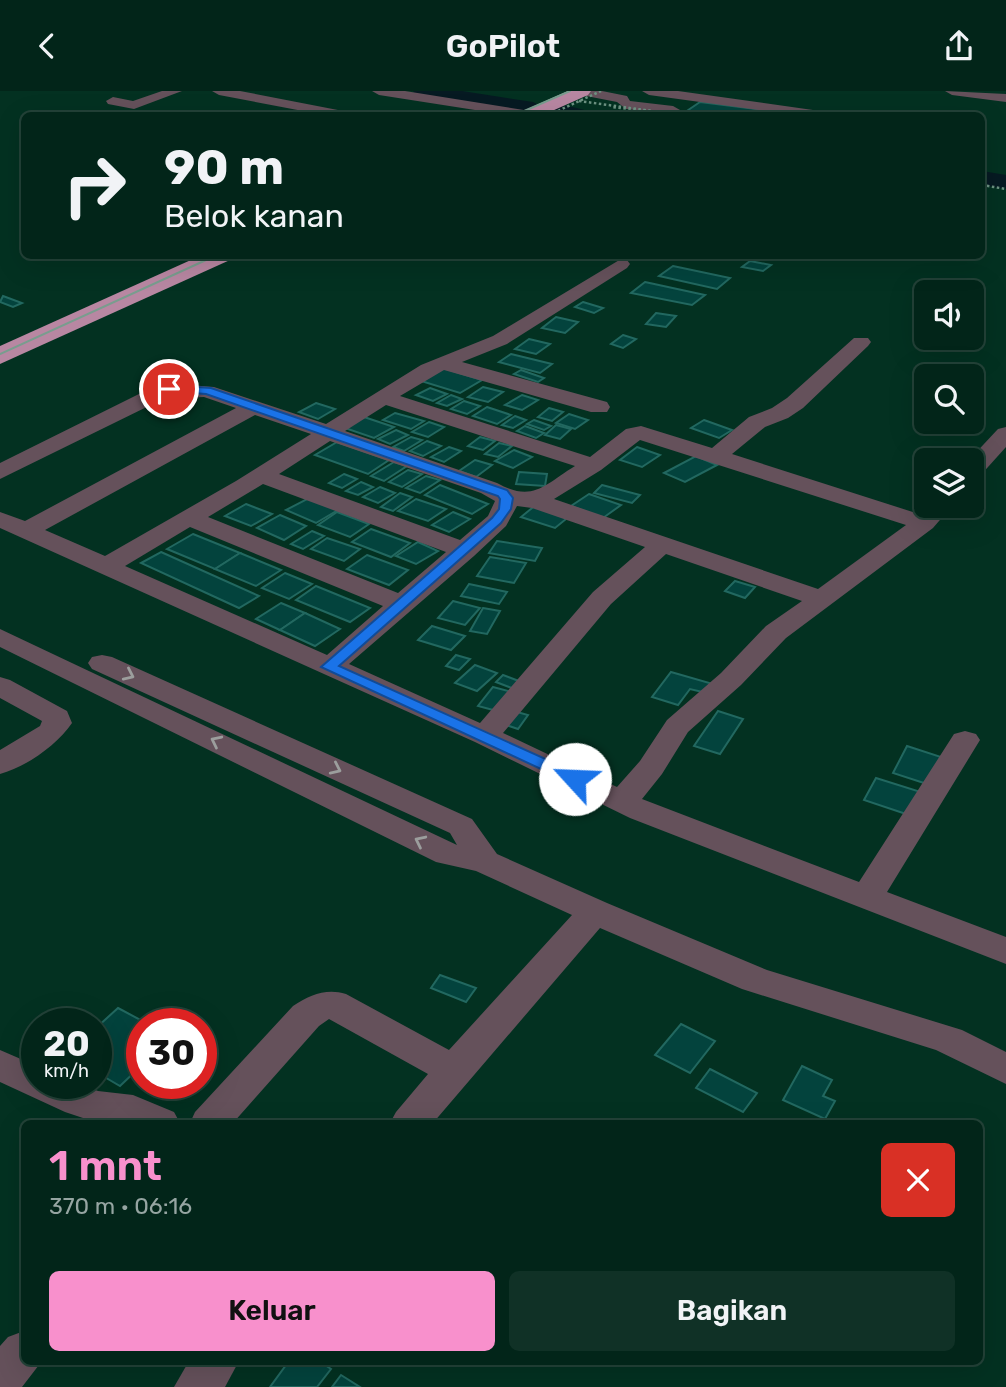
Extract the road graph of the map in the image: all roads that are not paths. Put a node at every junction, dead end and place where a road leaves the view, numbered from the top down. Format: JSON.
{"nodes":[{"id":1,"x":175,"y":91,"type":"edge"},
{"id":2,"x":219,"y":91,"type":"edge"},
{"id":3,"x":379,"y":91,"type":"edge"},
{"id":4,"x":647,"y":91,"type":"edge"},
{"id":5,"x":952,"y":91,"type":"edge"},
{"id":6,"x":1001,"y":91,"type":"edge"},
{"id":7,"x":668,"y":92,"type":"edge"},
{"id":8,"x":1006,"y":92,"type":"edge"},
{"id":9,"x":698,"y":94,"type":"edge"},
{"id":10,"x":581,"y":95,"type":"edge"},
{"id":11,"x":615,"y":98,"type":"edge"},
{"id":12,"x":1006,"y":98,"type":"edge"},
{"id":13,"x":113,"y":101,"type":"dead end"},
{"id":14,"x":646,"y":107,"type":"junction"},
{"id":15,"x":553,"y":109,"type":"edge"},
{"id":16,"x":531,"y":110,"type":"edge"},
{"id":17,"x":328,"y":112,"type":"edge"},
{"id":18,"x":803,"y":112,"type":"edge"},
{"id":19,"x":180,"y":259,"type":"edge"},
{"id":20,"x":210,"y":259,"type":"edge"},
{"id":21,"x":621,"y":264,"type":"dead end"},
{"id":22,"x":153,"y":279,"type":"junction"},
{"id":23,"x":0,"y":339,"type":"edge"},
{"id":24,"x":861,"y":342,"type":"dead end"},
{"id":25,"x":0,"y":356,"type":"edge"},
{"id":26,"x":442,"y":363,"type":"junction"},
{"id":27,"x":383,"y":397,"type":"junction"},
{"id":28,"x":254,"y":407,"type":"junction"},
{"id":29,"x":599,"y":407,"type":"dead end"},
{"id":30,"x":326,"y":433,"type":"junction"},
{"id":31,"x":1006,"y":434,"type":"edge"},
{"id":32,"x":715,"y":457,"type":"junction"},
{"id":33,"x":984,"y":458,"type":"edge"},
{"id":34,"x":593,"y":465,"type":"junction"},
{"id":35,"x":0,"y":473,"type":"edge"},
{"id":36,"x":261,"y":475,"type":"junction"},
{"id":37,"x":507,"y":498,"type":"junction"},
{"id":38,"x":535,"y":501,"type":"junction"},
{"id":39,"x":914,"y":510,"type":"edge"},
{"id":40,"x":189,"y":518,"type":"junction"},
{"id":41,"x":928,"y":518,"type":"edge"},
{"id":42,"x":13,"y":525,"type":"edge"},
{"id":43,"x":662,"y":545,"type":"junction"},
{"id":44,"x":465,"y":551,"type":"junction"},
{"id":45,"x":108,"y":565,"type":"junction"},
{"id":46,"x":819,"y":597,"type":"junction"},
{"id":47,"x":402,"y":604,"type":"junction"},
{"id":48,"x":0,"y":616,"type":"edge"},
{"id":49,"x":0,"y":636,"type":"edge"},
{"id":50,"x":329,"y":667,"type":"junction"},
{"id":51,"x":0,"y":686,"type":"edge"},
{"id":52,"x":485,"y":736,"type":"junction"},
{"id":53,"x":965,"y":740,"type":"dead end"},
{"id":54,"x":0,"y":764,"type":"edge"},
{"id":55,"x":622,"y":802,"type":"junction"},
{"id":56,"x":485,"y":862,"type":"junction"},
{"id":57,"x":867,"y":897,"type":"junction"},
{"id":58,"x":595,"y":912,"type":"junction"},
{"id":59,"x":1006,"y":951,"type":"edge"},
{"id":60,"x":0,"y":1065,"type":"edge"},
{"id":61,"x":1006,"y":1069,"type":"edge"},
{"id":62,"x":454,"y":1070,"type":"junction"},
{"id":63,"x":21,"y":1075,"type":"edge"},
{"id":64,"x":74,"y":1099,"type":"edge"},
{"id":65,"x":153,"y":1120,"type":"edge"},
{"id":66,"x":212,"y":1120,"type":"edge"},
{"id":67,"x":412,"y":1120,"type":"edge"},
{"id":68,"x":21,"y":1355,"type":"edge"},
{"id":69,"x":214,"y":1365,"type":"edge"},
{"id":70,"x":0,"y":1378,"type":"edge"},
{"id":71,"x":197,"y":1387,"type":"edge"}],
"edges":[{"from":1,"to":13,"type":"street"},
{"from":2,"to":17,"type":"street"},
{"from":3,"to":16,"type":"street"},
{"from":4,"to":7,"type":"street"},
{"from":4,"to":11,"type":"street"},
{"from":5,"to":12,"type":"street"},
{"from":6,"to":8,"type":"street"},
{"from":7,"to":9,"type":"street"},
{"from":7,"to":14,"type":"street"},
{"from":9,"to":14,"type":"street"},
{"from":9,"to":18,"type":"street"},
{"from":10,"to":11,"type":"street"},
{"from":10,"to":15,"type":"highway"},
{"from":11,"to":14,"type":"street"},
{"from":15,"to":16,"type":"highway"},
{"from":19,"to":22,"type":"highway"},
{"from":20,"to":22,"type":"highway"},
{"from":21,"to":26,"type":"street"},
{"from":22,"to":23,"type":"highway"},
{"from":22,"to":25,"type":"highway"},
{"from":24,"to":32,"type":"street"},
{"from":26,"to":27,"type":"street"},
{"from":26,"to":29,"type":"street"},
{"from":27,"to":30,"type":"street"},
{"from":27,"to":34,"type":"street"},
{"from":28,"to":30,"type":"street"},
{"from":28,"to":35,"type":"street"},
{"from":28,"to":42,"type":"street"},
{"from":30,"to":36,"type":"street"},
{"from":30,"to":37,"type":"street"},
{"from":31,"to":33,"type":"street"},
{"from":32,"to":34,"type":"street"},
{"from":32,"to":39,"type":"street"},
{"from":34,"to":38,"type":"street"},
{"from":36,"to":40,"type":"street"},
{"from":36,"to":44,"type":"street"},
{"from":37,"to":38,"type":"street"},
{"from":37,"to":44,"type":"street"},
{"from":38,"to":43,"type":"street"},
{"from":40,"to":45,"type":"street"},
{"from":40,"to":47,"type":"street"},
{"from":41,"to":46,"type":"street"},
{"from":42,"to":45,"type":"street"},
{"from":43,"to":46,"type":"street"},
{"from":43,"to":52,"type":"street"},
{"from":44,"to":47,"type":"street"},
{"from":45,"to":50,"type":"street"},
{"from":46,"to":55,"type":"street"},
{"from":47,"to":50,"type":"street"},
{"from":48,"to":56,"type":"street","one_way":true},
{"from":56,"to":49,"type":"street","one_way":true},
{"from":50,"to":52,"type":"street"},
{"from":51,"to":54,"type":"street"},
{"from":52,"to":55,"type":"street"},
{"from":53,"to":57,"type":"street"},
{"from":55,"to":57,"type":"street"},
{"from":56,"to":58,"type":"street"},
{"from":57,"to":59,"type":"street"},
{"from":58,"to":61,"type":"street"},
{"from":58,"to":62,"type":"street"},
{"from":60,"to":63,"type":"street"},
{"from":62,"to":66,"type":"street"},
{"from":62,"to":67,"type":"street"},
{"from":64,"to":65,"type":"street"},
{"from":68,"to":70,"type":"street"},
{"from":69,"to":71,"type":"street"}]}
